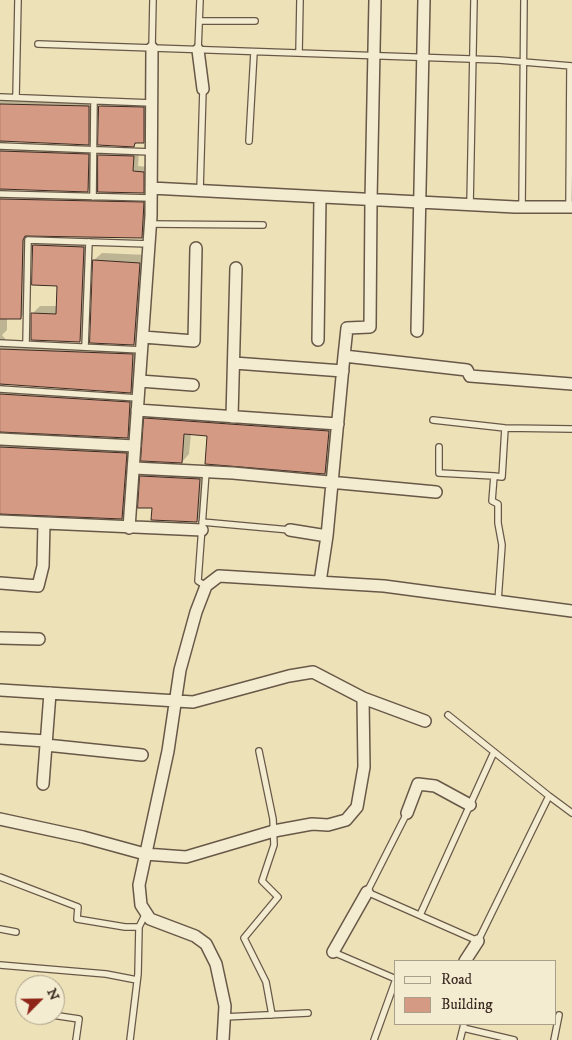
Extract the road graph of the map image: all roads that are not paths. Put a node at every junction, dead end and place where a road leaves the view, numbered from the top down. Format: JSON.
{"nodes":[{"id":1,"x":18,"y":0,"type":"edge"},
{"id":2,"x":154,"y":0,"type":"edge"},
{"id":3,"x":200,"y":0,"type":"edge"},
{"id":4,"x":300,"y":0,"type":"edge"},
{"id":5,"x":375,"y":0,"type":"edge"},
{"id":6,"x":424,"y":0,"type":"edge"},
{"id":7,"x":474,"y":0,"type":"edge"},
{"id":8,"x":524,"y":0,"type":"edge"},
{"id":9,"x":199,"y":21,"type":"junction"},
{"id":10,"x":255,"y":21,"type":"dead end"},
{"id":11,"x":38,"y":44,"type":"dead end"},
{"id":12,"x":152,"y":48,"type":"junction"},
{"id":13,"x":198,"y":50,"type":"junction"},
{"id":14,"x":254,"y":52,"type":"junction"},
{"id":15,"x":299,"y":53,"type":"junction"},
{"id":16,"x":373,"y":56,"type":"junction"},
{"id":17,"x":424,"y":58,"type":"junction"},
{"id":18,"x":472,"y":59,"type":"junction"},
{"id":19,"x":523,"y":62,"type":"junction"},
{"id":20,"x":571,"y":66,"type":"edge"},
{"id":21,"x":203,"y":89,"type":"joint"},
{"id":22,"x":0,"y":97,"type":"edge"},
{"id":23,"x":16,"y":97,"type":"junction"},
{"id":24,"x":94,"y":101,"type":"junction"},
{"id":25,"x":152,"y":103,"type":"junction"},
{"id":26,"x":249,"y":141,"type":"dead end"},
{"id":27,"x":0,"y":146,"type":"edge"},
{"id":28,"x":94,"y":150,"type":"junction"},
{"id":29,"x":151,"y":152,"type":"junction"},
{"id":30,"x":200,"y":190,"type":"junction"},
{"id":31,"x":151,"y":193,"type":"junction"},
{"id":32,"x":0,"y":194,"type":"edge"},
{"id":33,"x":93,"y":197,"type":"junction"},
{"id":34,"x":320,"y":197,"type":"junction"},
{"id":35,"x":371,"y":200,"type":"junction"},
{"id":36,"x":420,"y":202,"type":"junction"},
{"id":37,"x":470,"y":205,"type":"junction"},
{"id":38,"x":522,"y":207,"type":"junction"},
{"id":39,"x":570,"y":207,"type":"edge"},
{"id":40,"x":150,"y":224,"type":"junction"},
{"id":41,"x":263,"y":225,"type":"dead end"},
{"id":42,"x":90,"y":242,"type":"junction"},
{"id":43,"x":149,"y":244,"type":"junction"},
{"id":44,"x":196,"y":248,"type":"dead end"},
{"id":45,"x":236,"y":268,"type":"dead end"},
{"id":46,"x":418,"y":331,"type":"dead end"},
{"id":47,"x":143,"y":337,"type":"junction"},
{"id":48,"x":318,"y":340,"type":"dead end"},
{"id":49,"x":0,"y":343,"type":"edge"},
{"id":50,"x":26,"y":344,"type":"junction"},
{"id":51,"x":85,"y":347,"type":"junction"},
{"id":52,"x":142,"y":350,"type":"junction"},
{"id":53,"x":344,"y":356,"type":"junction"},
{"id":54,"x":234,"y":363,"type":"junction"},
{"id":55,"x":343,"y":371,"type":"junction"},
{"id":56,"x":140,"y":381,"type":"junction"},
{"id":57,"x":572,"y":384,"type":"edge"},
{"id":58,"x":193,"y":385,"type":"dead end"},
{"id":59,"x":0,"y":389,"type":"edge"},
{"id":60,"x":138,"y":398,"type":"junction"},
{"id":61,"x":137,"y":410,"type":"junction"},
{"id":62,"x":232,"y":417,"type":"junction"},
{"id":63,"x":433,"y":420,"type":"dead end"},
{"id":64,"x":338,"y":424,"type":"junction"},
{"id":65,"x":505,"y":428,"type":"junction"},
{"id":66,"x":572,"y":429,"type":"edge"},
{"id":67,"x":0,"y":440,"type":"edge"},
{"id":68,"x":135,"y":446,"type":"junction"},
{"id":69,"x":439,"y":447,"type":"dead end"},
{"id":70,"x":134,"y":468,"type":"junction"},
{"id":71,"x":206,"y":472,"type":"junction"},
{"id":72,"x":494,"y":476,"type":"junction"},
{"id":73,"x":332,"y":482,"type":"junction"},
{"id":74,"x":436,"y":492,"type":"dead end"},
{"id":75,"x":0,"y":521,"type":"edge"},
{"id":76,"x":44,"y":523,"type":"junction"},
{"id":77,"x":202,"y":526,"type":"junction"},
{"id":78,"x":129,"y":528,"type":"junction"},
{"id":79,"x":290,"y":530,"type":"joint"},
{"id":80,"x":327,"y":536,"type":"junction"},
{"id":81,"x":320,"y":582,"type":"junction"},
{"id":82,"x":0,"y":583,"type":"edge"},
{"id":83,"x":206,"y":586,"type":"junction"},
{"id":84,"x":498,"y":601,"type":"junction"},
{"id":85,"x":572,"y":611,"type":"edge"},
{"id":86,"x":0,"y":638,"type":"edge"},
{"id":87,"x":39,"y":639,"type":"dead end"},
{"id":88,"x":0,"y":690,"type":"edge"},
{"id":89,"x":50,"y":693,"type":"junction"},
{"id":90,"x":363,"y":698,"type":"junction"},
{"id":91,"x":176,"y":699,"type":"junction"},
{"id":92,"x":448,"y":715,"type":"dead end"},
{"id":93,"x":425,"y":722,"type":"dead end"},
{"id":94,"x":0,"y":738,"type":"edge"},
{"id":95,"x":46,"y":743,"type":"junction"},
{"id":96,"x":259,"y":751,"type":"dead end"},
{"id":97,"x":494,"y":752,"type":"junction"},
{"id":98,"x":142,"y":755,"type":"dead end"},
{"id":99,"x":43,"y":784,"type":"dead end"},
{"id":100,"x":549,"y":796,"type":"junction"},
{"id":101,"x":470,"y":805,"type":"junction"},
{"id":102,"x":407,"y":813,"type":"joint"},
{"id":103,"x":572,"y":813,"type":"edge"},
{"id":104,"x":0,"y":819,"type":"edge"},
{"id":105,"x":274,"y":831,"type":"junction"},
{"id":106,"x":145,"y":854,"type":"junction"},
{"id":107,"x":0,"y":877,"type":"edge"},
{"id":108,"x":367,"y":892,"type":"junction"},
{"id":109,"x":146,"y":912,"type":"junction"},
{"id":110,"x":420,"y":915,"type":"junction"},
{"id":111,"x":139,"y":927,"type":"junction"},
{"id":112,"x":0,"y":928,"type":"edge"},
{"id":113,"x":16,"y":932,"type":"dead end"},
{"id":114,"x":478,"y":941,"type":"junction"},
{"id":115,"x":333,"y":952,"type":"joint"},
{"id":116,"x":466,"y":960,"type":"edge"},
{"id":117,"x":0,"y":965,"type":"edge"},
{"id":118,"x":394,"y":978,"type":"edge"},
{"id":119,"x":137,"y":980,"type":"junction"},
{"id":120,"x":394,"y":985,"type":"edge"},
{"id":121,"x":308,"y":1013,"type":"dead end"},
{"id":122,"x":272,"y":1015,"type":"junction"},
{"id":123,"x":559,"y":1015,"type":"dead end"},
{"id":124,"x":65,"y":1017,"type":"edge"},
{"id":125,"x":224,"y":1017,"type":"junction"},
{"id":126,"x":463,"y":1026,"type":"edge"},
{"id":127,"x":76,"y":1040,"type":"edge"},
{"id":128,"x":130,"y":1040,"type":"edge"},
{"id":129,"x":223,"y":1040,"type":"edge"},
{"id":130,"x":374,"y":1040,"type":"edge"},
{"id":131,"x":460,"y":1040,"type":"edge"},
{"id":132,"x":514,"y":1040,"type":"edge"},
{"id":133,"x":554,"y":1040,"type":"edge"}],
"edges":[{"from":1,"to":23,"type":"lane"},
{"from":2,"to":12,"type":"lane"},
{"from":3,"to":9,"type":"lane"},
{"from":4,"to":15,"type":"lane"},
{"from":5,"to":16,"type":"street"},
{"from":6,"to":17,"type":"street"},
{"from":7,"to":18,"type":"lane"},
{"from":8,"to":19,"type":"lane"},
{"from":9,"to":10,"type":"lane"},
{"from":9,"to":13,"type":"lane"},
{"from":11,"to":12,"type":"lane"},
{"from":12,"to":13,"type":"lane"},
{"from":12,"to":25,"type":"street"},
{"from":13,"to":14,"type":"lane"},
{"from":13,"to":21,"type":"street"},
{"from":14,"to":15,"type":"lane"},
{"from":14,"to":26,"type":"lane"},
{"from":15,"to":16,"type":"lane"},
{"from":16,"to":17,"type":"lane"},
{"from":16,"to":35,"type":"street"},
{"from":17,"to":18,"type":"lane"},
{"from":17,"to":36,"type":"street"},
{"from":18,"to":19,"type":"lane"},
{"from":18,"to":37,"type":"lane"},
{"from":19,"to":20,"type":"lane"},
{"from":19,"to":38,"type":"lane"},
{"from":20,"to":39,"type":"lane"},
{"from":21,"to":30,"type":"lane"},
{"from":22,"to":23,"type":"lane"},
{"from":23,"to":24,"type":"lane"},
{"from":24,"to":25,"type":"lane"},
{"from":24,"to":28,"type":"lane"},
{"from":25,"to":29,"type":"street"},
{"from":27,"to":28,"type":"lane"},
{"from":28,"to":29,"type":"lane"},
{"from":28,"to":33,"type":"lane"},
{"from":29,"to":31,"type":"street"},
{"from":30,"to":31,"type":"street"},
{"from":30,"to":34,"type":"street"},
{"from":31,"to":33,"type":"lane"},
{"from":31,"to":40,"type":"street"},
{"from":32,"to":33,"type":"lane"},
{"from":34,"to":35,"type":"street"},
{"from":34,"to":48,"type":"street"},
{"from":35,"to":36,"type":"street"},
{"from":35,"to":53,"type":"street"},
{"from":36,"to":37,"type":"street"},
{"from":36,"to":46,"type":"street"},
{"from":37,"to":38,"type":"street"},
{"from":38,"to":39,"type":"street"},
{"from":40,"to":41,"type":"lane"},
{"from":40,"to":43,"type":"street"},
{"from":42,"to":43,"type":"lane"},
{"from":42,"to":50,"type":"lane"},
{"from":42,"to":51,"type":"lane"},
{"from":43,"to":47,"type":"street"},
{"from":44,"to":47,"type":"street"},
{"from":45,"to":54,"type":"street"},
{"from":47,"to":52,"type":"street"},
{"from":49,"to":50,"type":"lane"},
{"from":50,"to":51,"type":"lane"},
{"from":51,"to":52,"type":"lane"},
{"from":52,"to":56,"type":"street"},
{"from":53,"to":55,"type":"street"},
{"from":53,"to":57,"type":"street"},
{"from":54,"to":55,"type":"street"},
{"from":54,"to":62,"type":"street"},
{"from":55,"to":64,"type":"street"},
{"from":56,"to":58,"type":"street"},
{"from":56,"to":60,"type":"street"},
{"from":59,"to":60,"type":"lane"},
{"from":60,"to":61,"type":"street"},
{"from":61,"to":62,"type":"street"},
{"from":61,"to":68,"type":"street"},
{"from":62,"to":64,"type":"street"},
{"from":63,"to":65,"type":"lane"},
{"from":64,"to":73,"type":"street"},
{"from":65,"to":66,"type":"lane"},
{"from":65,"to":72,"type":"lane"},
{"from":67,"to":68,"type":"street"},
{"from":68,"to":70,"type":"street"},
{"from":69,"to":72,"type":"lane"},
{"from":70,"to":71,"type":"street"},
{"from":70,"to":78,"type":"street"},
{"from":71,"to":73,"type":"street"},
{"from":71,"to":77,"type":"lane"},
{"from":72,"to":84,"type":"lane"},
{"from":73,"to":74,"type":"street"},
{"from":73,"to":80,"type":"street"},
{"from":75,"to":76,"type":"street"},
{"from":76,"to":78,"type":"street"},
{"from":76,"to":82,"type":"street"},
{"from":77,"to":78,"type":"street"},
{"from":77,"to":79,"type":"lane"},
{"from":77,"to":83,"type":"lane"},
{"from":79,"to":80,"type":"street"},
{"from":80,"to":81,"type":"street"},
{"from":81,"to":83,"type":"street"},
{"from":81,"to":84,"type":"street"},
{"from":83,"to":91,"type":"street"},
{"from":84,"to":85,"type":"street"},
{"from":86,"to":87,"type":"street"},
{"from":88,"to":89,"type":"street"},
{"from":89,"to":91,"type":"street"},
{"from":89,"to":95,"type":"street"},
{"from":90,"to":91,"type":"street"},
{"from":90,"to":93,"type":"street"},
{"from":90,"to":105,"type":"street"},
{"from":91,"to":106,"type":"street"},
{"from":92,"to":97,"type":"lane"},
{"from":94,"to":95,"type":"street"},
{"from":95,"to":98,"type":"street"},
{"from":95,"to":99,"type":"street"},
{"from":96,"to":105,"type":"lane"},
{"from":97,"to":100,"type":"lane"},
{"from":97,"to":101,"type":"lane"},
{"from":100,"to":103,"type":"lane"},
{"from":100,"to":114,"type":"lane"},
{"from":101,"to":102,"type":"street"},
{"from":101,"to":110,"type":"lane"},
{"from":102,"to":108,"type":"lane"},
{"from":104,"to":106,"type":"street"},
{"from":105,"to":106,"type":"street"},
{"from":105,"to":122,"type":"lane"},
{"from":106,"to":109,"type":"street"},
{"from":107,"to":111,"type":"lane"},
{"from":108,"to":110,"type":"lane"},
{"from":108,"to":115,"type":"street"},
{"from":109,"to":111,"type":"lane"},
{"from":109,"to":125,"type":"street"},
{"from":110,"to":114,"type":"lane"},
{"from":111,"to":119,"type":"lane"},
{"from":112,"to":113,"type":"lane"},
{"from":114,"to":116,"type":"street"},
{"from":115,"to":118,"type":"lane"},
{"from":117,"to":119,"type":"lane"},
{"from":119,"to":128,"type":"lane"},
{"from":120,"to":130,"type":"lane"},
{"from":121,"to":122,"type":"lane"},
{"from":122,"to":125,"type":"lane"},
{"from":123,"to":133,"type":"lane"},
{"from":124,"to":127,"type":"lane"},
{"from":125,"to":129,"type":"street"},
{"from":126,"to":131,"type":"lane"},
{"from":126,"to":132,"type":"lane"}]}
